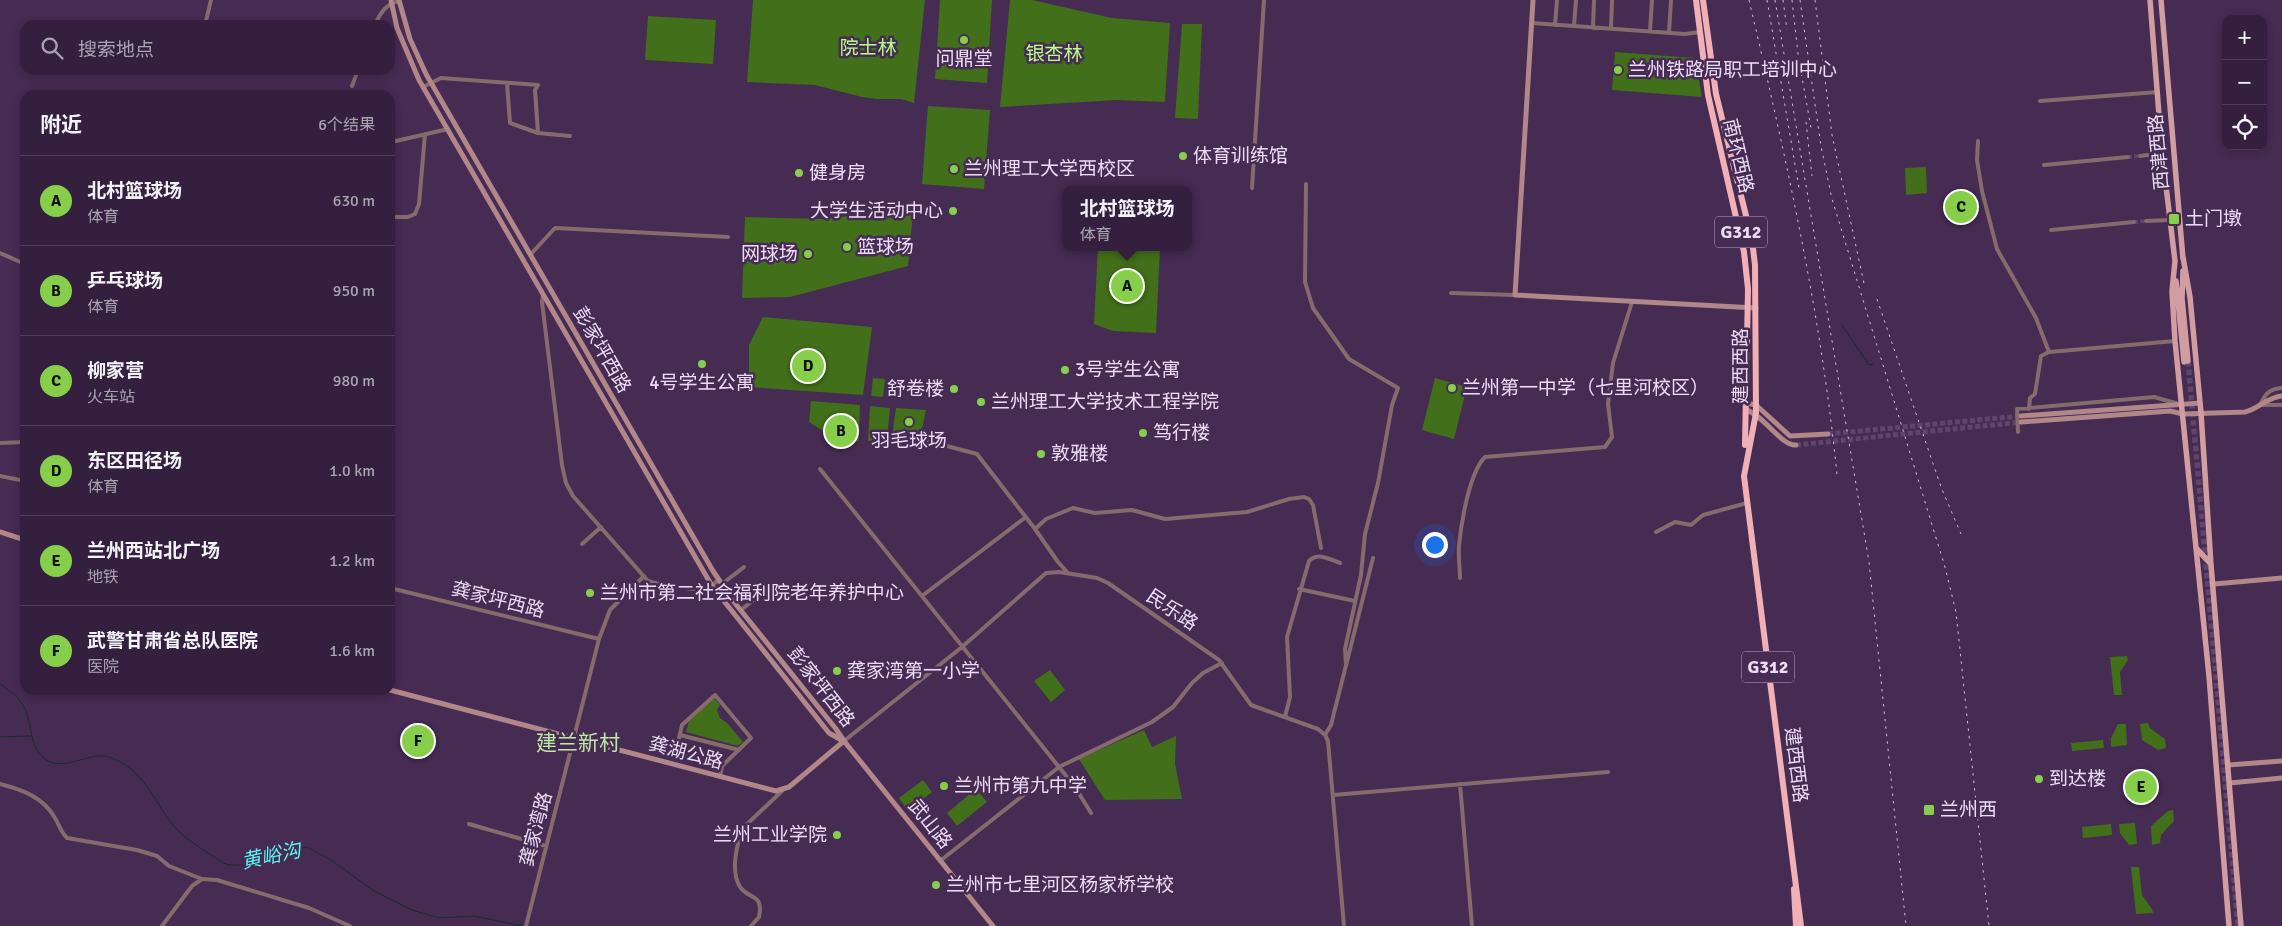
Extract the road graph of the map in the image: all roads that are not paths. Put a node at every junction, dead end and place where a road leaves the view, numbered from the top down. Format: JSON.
{"nodes":[{"id":1,"x":211,"y":0,"type":"edge"},
{"id":2,"x":399,"y":0,"type":"edge"},
{"id":3,"x":1264,"y":0,"type":"edge"},
{"id":4,"x":1533,"y":0,"type":"edge"},
{"id":5,"x":1557,"y":0,"type":"edge"},
{"id":6,"x":1576,"y":0,"type":"edge"},
{"id":7,"x":1594,"y":0,"type":"edge"},
{"id":8,"x":1612,"y":0,"type":"edge"},
{"id":9,"x":1652,"y":0,"type":"edge"},
{"id":10,"x":1671,"y":0,"type":"edge"},
{"id":11,"x":1696,"y":0,"type":"edge"},
{"id":12,"x":1703,"y":0,"type":"edge"},
{"id":13,"x":2150,"y":0,"type":"edge"},
{"id":14,"x":2161,"y":0,"type":"edge"},
{"id":15,"x":391,"y":1,"type":"edge"},
{"id":16,"x":206,"y":20,"type":"edge"},
{"id":17,"x":377,"y":20,"type":"edge"},
{"id":18,"x":1532,"y":23,"type":"junction"},
{"id":19,"x":1555,"y":25,"type":"junction"},
{"id":20,"x":1574,"y":26,"type":"junction"},
{"id":21,"x":1593,"y":28,"type":"junction"},
{"id":22,"x":1611,"y":29,"type":"junction"},
{"id":23,"x":1650,"y":32,"type":"junction"},
{"id":24,"x":1700,"y":32,"type":"junction"},
{"id":25,"x":1707,"y":32,"type":"junction"},
{"id":26,"x":1669,"y":33,"type":"junction"},
{"id":27,"x":356,"y":75,"type":"edge"},
{"id":28,"x":430,"y":83,"type":"junction"},
{"id":29,"x":507,"y":83,"type":"junction"},
{"id":30,"x":352,"y":86,"type":"dead end"},
{"id":31,"x":423,"y":87,"type":"junction"},
{"id":32,"x":2158,"y":92,"type":"junction"},
{"id":33,"x":2040,"y":101,"type":"dead end"},
{"id":34,"x":448,"y":129,"type":"junction"},
{"id":35,"x":538,"y":133,"type":"junction"},
{"id":36,"x":425,"y":134,"type":"junction"},
{"id":37,"x":570,"y":136,"type":"dead end"},
{"id":38,"x":396,"y":141,"type":"dead end"},
{"id":39,"x":1978,"y":141,"type":"dead end"},
{"id":40,"x":2174,"y":151,"type":"junction"},
{"id":41,"x":2162,"y":153,"type":"junction"},
{"id":42,"x":2140,"y":156,"type":"tunnel mouth"},
{"id":43,"x":2128,"y":157,"type":"tunnel mouth"},
{"id":44,"x":2044,"y":165,"type":"dead end"},
{"id":45,"x":1306,"y":184,"type":"dead end"},
{"id":46,"x":1252,"y":188,"type":"dead end"},
{"id":47,"x":395,"y":217,"type":"edge"},
{"id":48,"x":2170,"y":220,"type":"junction"},
{"id":49,"x":2146,"y":221,"type":"tunnel mouth"},
{"id":50,"x":2134,"y":222,"type":"tunnel mouth"},
{"id":51,"x":2051,"y":230,"type":"dead end"},
{"id":52,"x":728,"y":236,"type":"dead end"},
{"id":53,"x":0,"y":253,"type":"edge"},
{"id":54,"x":530,"y":255,"type":"junction"},
{"id":55,"x":2183,"y":257,"type":"junction"},
{"id":56,"x":2175,"y":261,"type":"junction"},
{"id":57,"x":20,"y":262,"type":"edge"},
{"id":58,"x":1451,"y":293,"type":"dead end"},
{"id":59,"x":544,"y":295,"type":"junction"},
{"id":60,"x":1515,"y":295,"type":"junction"},
{"id":61,"x":1632,"y":302,"type":"junction"},
{"id":62,"x":1746,"y":308,"type":"junction"},
{"id":63,"x":1756,"y":308,"type":"junction"},
{"id":64,"x":2175,"y":341,"type":"junction"},
{"id":65,"x":2049,"y":352,"type":"junction"},
{"id":66,"x":2282,"y":388,"type":"edge"},
{"id":67,"x":2282,"y":396,"type":"edge"},
{"id":68,"x":2200,"y":403,"type":"junction"},
{"id":69,"x":2182,"y":404,"type":"junction"},
{"id":70,"x":1756,"y":405,"type":"junction"},
{"id":71,"x":2260,"y":405,"type":"junction"},
{"id":72,"x":2282,"y":405,"type":"edge"},
{"id":73,"x":1746,"y":407,"type":"junction"},
{"id":74,"x":2029,"y":409,"type":"junction"},
{"id":75,"x":1756,"y":413,"type":"junction"},
{"id":76,"x":2201,"y":413,"type":"junction"},
{"id":77,"x":2183,"y":414,"type":"junction"},
{"id":78,"x":2018,"y":432,"type":"dead end"},
{"id":79,"x":1828,"y":434,"type":"tunnel mouth"},
{"id":80,"x":20,"y":442,"type":"edge"},
{"id":81,"x":928,"y":442,"type":"dead end"},
{"id":82,"x":0,"y":443,"type":"edge"},
{"id":83,"x":1796,"y":445,"type":"tunnel mouth"},
{"id":84,"x":820,"y":469,"type":"dead end"},
{"id":85,"x":1744,"y":469,"type":"junction"},
{"id":86,"x":0,"y":476,"type":"edge"},
{"id":87,"x":20,"y":480,"type":"edge"},
{"id":88,"x":1747,"y":503,"type":"junction"},
{"id":89,"x":1026,"y":518,"type":"junction"},
{"id":90,"x":601,"y":527,"type":"junction"},
{"id":91,"x":1035,"y":529,"type":"junction"},
{"id":92,"x":0,"y":532,"type":"edge"},
{"id":93,"x":1656,"y":532,"type":"dead end"},
{"id":94,"x":20,"y":538,"type":"edge"},
{"id":95,"x":582,"y":544,"type":"dead end"},
{"id":96,"x":1321,"y":548,"type":"dead end"},
{"id":97,"x":2196,"y":548,"type":"junction"},
{"id":98,"x":1373,"y":558,"type":"dead end"},
{"id":99,"x":1340,"y":563,"type":"dead end"},
{"id":100,"x":2211,"y":565,"type":"junction"},
{"id":101,"x":744,"y":567,"type":"dead end"},
{"id":102,"x":1069,"y":573,"type":"junction"},
{"id":103,"x":644,"y":576,"type":"junction"},
{"id":104,"x":1460,"y":578,"type":"dead end"},
{"id":105,"x":2282,"y":578,"type":"edge"},
{"id":106,"x":720,"y":582,"type":"junction"},
{"id":107,"x":2214,"y":584,"type":"junction"},
{"id":108,"x":712,"y":586,"type":"junction"},
{"id":109,"x":770,"y":586,"type":"dead end"},
{"id":110,"x":395,"y":589,"type":"edge"},
{"id":111,"x":1299,"y":589,"type":"junction"},
{"id":112,"x":922,"y":596,"type":"junction"},
{"id":113,"x":1355,"y":601,"type":"junction"},
{"id":114,"x":741,"y":610,"type":"junction"},
{"id":115,"x":599,"y":639,"type":"junction"},
{"id":116,"x":962,"y":647,"type":"junction"},
{"id":117,"x":1222,"y":663,"type":"junction"},
{"id":118,"x":1346,"y":665,"type":"junction"},
{"id":119,"x":395,"y":691,"type":"edge"},
{"id":120,"x":1285,"y":717,"type":"junction"},
{"id":121,"x":680,"y":735,"type":"junction"},
{"id":122,"x":1325,"y":735,"type":"junction"},
{"id":123,"x":573,"y":739,"type":"junction"},
{"id":124,"x":844,"y":741,"type":"junction"},
{"id":125,"x":739,"y":750,"type":"junction"},
{"id":126,"x":2282,"y":761,"type":"edge"},
{"id":127,"x":2228,"y":765,"type":"junction"},
{"id":128,"x":722,"y":766,"type":"junction"},
{"id":129,"x":1059,"y":767,"type":"junction"},
{"id":130,"x":1608,"y":772,"type":"dead end"},
{"id":131,"x":720,"y":777,"type":"junction"},
{"id":132,"x":2282,"y":778,"type":"edge"},
{"id":133,"x":2230,"y":783,"type":"junction"},
{"id":134,"x":0,"y":784,"type":"edge"},
{"id":135,"x":1460,"y":784,"type":"junction"},
{"id":136,"x":782,"y":791,"type":"junction"},
{"id":137,"x":1333,"y":794,"type":"junction"},
{"id":138,"x":1091,"y":813,"type":"dead end"},
{"id":139,"x":469,"y":824,"type":"dead end"},
{"id":140,"x":546,"y":846,"type":"junction"},
{"id":141,"x":940,"y":861,"type":"junction"},
{"id":142,"x":1794,"y":865,"type":"junction"},
{"id":143,"x":202,"y":879,"type":"junction"},
{"id":144,"x":526,"y":925,"type":"edge"},
{"id":145,"x":162,"y":926,"type":"edge"},
{"id":146,"x":350,"y":926,"type":"edge"},
{"id":147,"x":751,"y":926,"type":"edge"},
{"id":148,"x":993,"y":926,"type":"edge"},
{"id":149,"x":1344,"y":926,"type":"edge"},
{"id":150,"x":1472,"y":926,"type":"edge"},
{"id":151,"x":1796,"y":926,"type":"edge"},
{"id":152,"x":1801,"y":926,"type":"edge"},
{"id":153,"x":2229,"y":926,"type":"edge"},
{"id":154,"x":2242,"y":926,"type":"edge"}],
"edges":[{"from":1,"to":16,"type":"street"},
{"from":2,"to":15,"type":"street"},
{"from":2,"to":28,"type":"main road","name":"彭家坪西路"},
{"from":3,"to":46,"type":"street"},
{"from":4,"to":18,"type":"main road"},
{"from":5,"to":19,"type":"street"},
{"from":6,"to":20,"type":"street"},
{"from":7,"to":21,"type":"street"},
{"from":8,"to":22,"type":"street"},
{"from":9,"to":23,"type":"street"},
{"from":10,"to":26,"type":"street"},
{"from":11,"to":24,"type":"highway","name":"南环西路","number":"G312"},
{"from":12,"to":25,"type":"highway","name":"南环西路","number":"G312"},
{"from":13,"to":32,"type":"main road","name":"西津西路"},
{"from":14,"to":40,"type":"main road","name":"西津西路"},
{"from":15,"to":17,"type":"street"},
{"from":15,"to":31,"type":"main road","name":"彭家坪西路"},
{"from":18,"to":19,"type":"street"},
{"from":18,"to":60,"type":"main road"},
{"from":19,"to":20,"type":"street"},
{"from":20,"to":21,"type":"street"},
{"from":21,"to":22,"type":"street"},
{"from":22,"to":23,"type":"street"},
{"from":23,"to":26,"type":"street"},
{"from":24,"to":25,"type":"street"},
{"from":24,"to":26,"type":"street"},
{"from":24,"to":62,"type":"highway","name":"南环西路","number":"G312"},
{"from":25,"to":63,"type":"highway","name":"南环西路","number":"G312"},
{"from":27,"to":30,"type":"street"},
{"from":28,"to":29,"type":"street"},
{"from":28,"to":31,"type":"street"},
{"from":28,"to":54,"type":"main road","name":"彭家坪西路"},
{"from":29,"to":35,"type":"street"},
{"from":29,"to":35,"type":"street"},
{"from":31,"to":34,"type":"main road","name":"彭家坪西路"},
{"from":32,"to":33,"type":"street"},
{"from":32,"to":41,"type":"main road","name":"西津西路"},
{"from":34,"to":36,"type":"street"},
{"from":34,"to":59,"type":"main road","name":"彭家坪西路"},
{"from":35,"to":37,"type":"street"},
{"from":36,"to":38,"type":"street"},
{"from":36,"to":47,"type":"street"},
{"from":39,"to":65,"type":"street"},
{"from":40,"to":41,"type":"main road"},
{"from":40,"to":55,"type":"main road","name":"西津西路"},
{"from":41,"to":42,"type":"street"},
{"from":41,"to":48,"type":"main road","name":"西津西路"},
{"from":43,"to":44,"type":"street"},
{"from":45,"to":113,"type":"street"},
{"from":48,"to":49,"type":"street"},
{"from":48,"to":56,"type":"main road","name":"西津西路"},
{"from":50,"to":51,"type":"street"},
{"from":52,"to":54,"type":"street"},
{"from":53,"to":57,"type":"street"},
{"from":54,"to":106,"type":"main road","name":"彭家坪西路"},
{"from":55,"to":56,"type":"main road","name":"西津西路"},
{"from":55,"to":68,"type":"main road"},
{"from":56,"to":64,"type":"main road","name":"西津西路"},
{"from":58,"to":60,"type":"street"},
{"from":59,"to":90,"type":"street"},
{"from":59,"to":108,"type":"main road","name":"彭家坪西路"},
{"from":60,"to":61,"type":"main road","name":"建西西路"},
{"from":61,"to":62,"type":"main road","name":"建西西路"},
{"from":61,"to":104,"type":"street"},
{"from":62,"to":63,"type":"main road","name":"建西西路"},
{"from":62,"to":73,"type":"highway","name":"南环西路","number":"G312"},
{"from":63,"to":70,"type":"highway","name":"建西西路","number":"G312"},
{"from":64,"to":65,"type":"street"},
{"from":64,"to":69,"type":"main road","name":"西津西路"},
{"from":65,"to":74,"type":"street"},
{"from":66,"to":71,"type":"street"},
{"from":67,"to":71,"type":"main road"},
{"from":68,"to":69,"type":"main road"},
{"from":68,"to":76,"type":"main road"},
{"from":69,"to":74,"type":"street"},
{"from":69,"to":77,"type":"main road","name":"西津西路"},
{"from":69,"to":77,"type":"main road"},
{"from":70,"to":73,"type":"main road"},
{"from":70,"to":75,"type":"highway","name":"建西西路","number":"G312"},
{"from":70,"to":79,"type":"main road"},
{"from":71,"to":72,"type":"street"},
{"from":71,"to":76,"type":"main road"},
{"from":73,"to":75,"type":"main road"},
{"from":73,"to":85,"type":"highway","name":"南环西路","number":"G312"},
{"from":74,"to":78,"type":"street"},
{"from":75,"to":83,"type":"main road"},
{"from":75,"to":85,"type":"highway","name":"建西西路","number":"G312"},
{"from":76,"to":77,"type":"main road"},
{"from":76,"to":100,"type":"main road"},
{"from":77,"to":97,"type":"main road","name":"西津西路"},
{"from":80,"to":82,"type":"street"},
{"from":81,"to":89,"type":"street"},
{"from":84,"to":112,"type":"street"},
{"from":85,"to":88,"type":"highway","name":"建西西路","number":"G312"},
{"from":86,"to":87,"type":"street"},
{"from":88,"to":93,"type":"street"},
{"from":88,"to":142,"type":"highway","name":"建西西路","number":"G312"},
{"from":89,"to":91,"type":"street"},
{"from":89,"to":112,"type":"street"},
{"from":90,"to":95,"type":"street"},
{"from":90,"to":103,"type":"street"},
{"from":91,"to":96,"type":"street"},
{"from":91,"to":102,"type":"street"},
{"from":92,"to":94,"type":"main road"},
{"from":97,"to":100,"type":"main road"},
{"from":97,"to":153,"type":"main road","name":"西津西路"},
{"from":98,"to":118,"type":"street"},
{"from":99,"to":111,"type":"street"},
{"from":100,"to":107,"type":"main road"},
{"from":101,"to":106,"type":"street"},
{"from":102,"to":116,"type":"street","name":"民乐路"},
{"from":102,"to":117,"type":"street","name":"民乐路"},
{"from":103,"to":108,"type":"street"},
{"from":103,"to":115,"type":"street"},
{"from":105,"to":107,"type":"main road"},
{"from":106,"to":108,"type":"street"},
{"from":106,"to":114,"type":"main road","name":"彭家坪西路"},
{"from":107,"to":127,"type":"main road"},
{"from":108,"to":124,"type":"main road","name":"彭家坪西路"},
{"from":109,"to":114,"type":"street"},
{"from":110,"to":115,"type":"street","name":"龚家坪西路"},
{"from":111,"to":113,"type":"street"},
{"from":111,"to":120,"type":"street"},
{"from":112,"to":116,"type":"street"},
{"from":113,"to":118,"type":"street"},
{"from":114,"to":124,"type":"main road","name":"彭家坪西路"},
{"from":115,"to":123,"type":"street"},
{"from":116,"to":124,"type":"street","name":"民乐路"},
{"from":116,"to":129,"type":"street"},
{"from":117,"to":120,"type":"street","name":"民乐路"},
{"from":117,"to":129,"type":"street"},
{"from":118,"to":122,"type":"street"},
{"from":119,"to":123,"type":"main road","name":"龚湖公路"},
{"from":120,"to":122,"type":"street","name":"民乐路"},
{"from":121,"to":125,"type":"street"},
{"from":121,"to":125,"type":"street"},
{"from":121,"to":128,"type":"street"},
{"from":122,"to":137,"type":"street"},
{"from":123,"to":131,"type":"main road","name":"龚湖公路"},
{"from":123,"to":140,"type":"street","name":"龚家湾路"},
{"from":124,"to":136,"type":"main road"},
{"from":124,"to":141,"type":"main road","name":"武山路"},
{"from":125,"to":128,"type":"street"},
{"from":126,"to":127,"type":"main road"},
{"from":127,"to":133,"type":"main road"},
{"from":128,"to":131,"type":"street"},
{"from":129,"to":138,"type":"street"},
{"from":129,"to":141,"type":"street"},
{"from":130,"to":135,"type":"street"},
{"from":131,"to":136,"type":"main road","name":"龚湖公路"},
{"from":132,"to":133,"type":"main road"},
{"from":133,"to":154,"type":"main road"},
{"from":134,"to":143,"type":"street"},
{"from":135,"to":137,"type":"street"},
{"from":135,"to":150,"type":"street"},
{"from":136,"to":147,"type":"street"},
{"from":137,"to":149,"type":"street"},
{"from":139,"to":140,"type":"street"},
{"from":140,"to":144,"type":"street","name":"龚家湾路"},
{"from":141,"to":148,"type":"main road","name":"武山路"},
{"from":142,"to":151,"type":"highway","name":"建西西路","number":"G312"},
{"from":142,"to":152,"type":"highway","name":"建西西路","number":"G312"},
{"from":143,"to":145,"type":"street"},
{"from":143,"to":146,"type":"street"}]}
